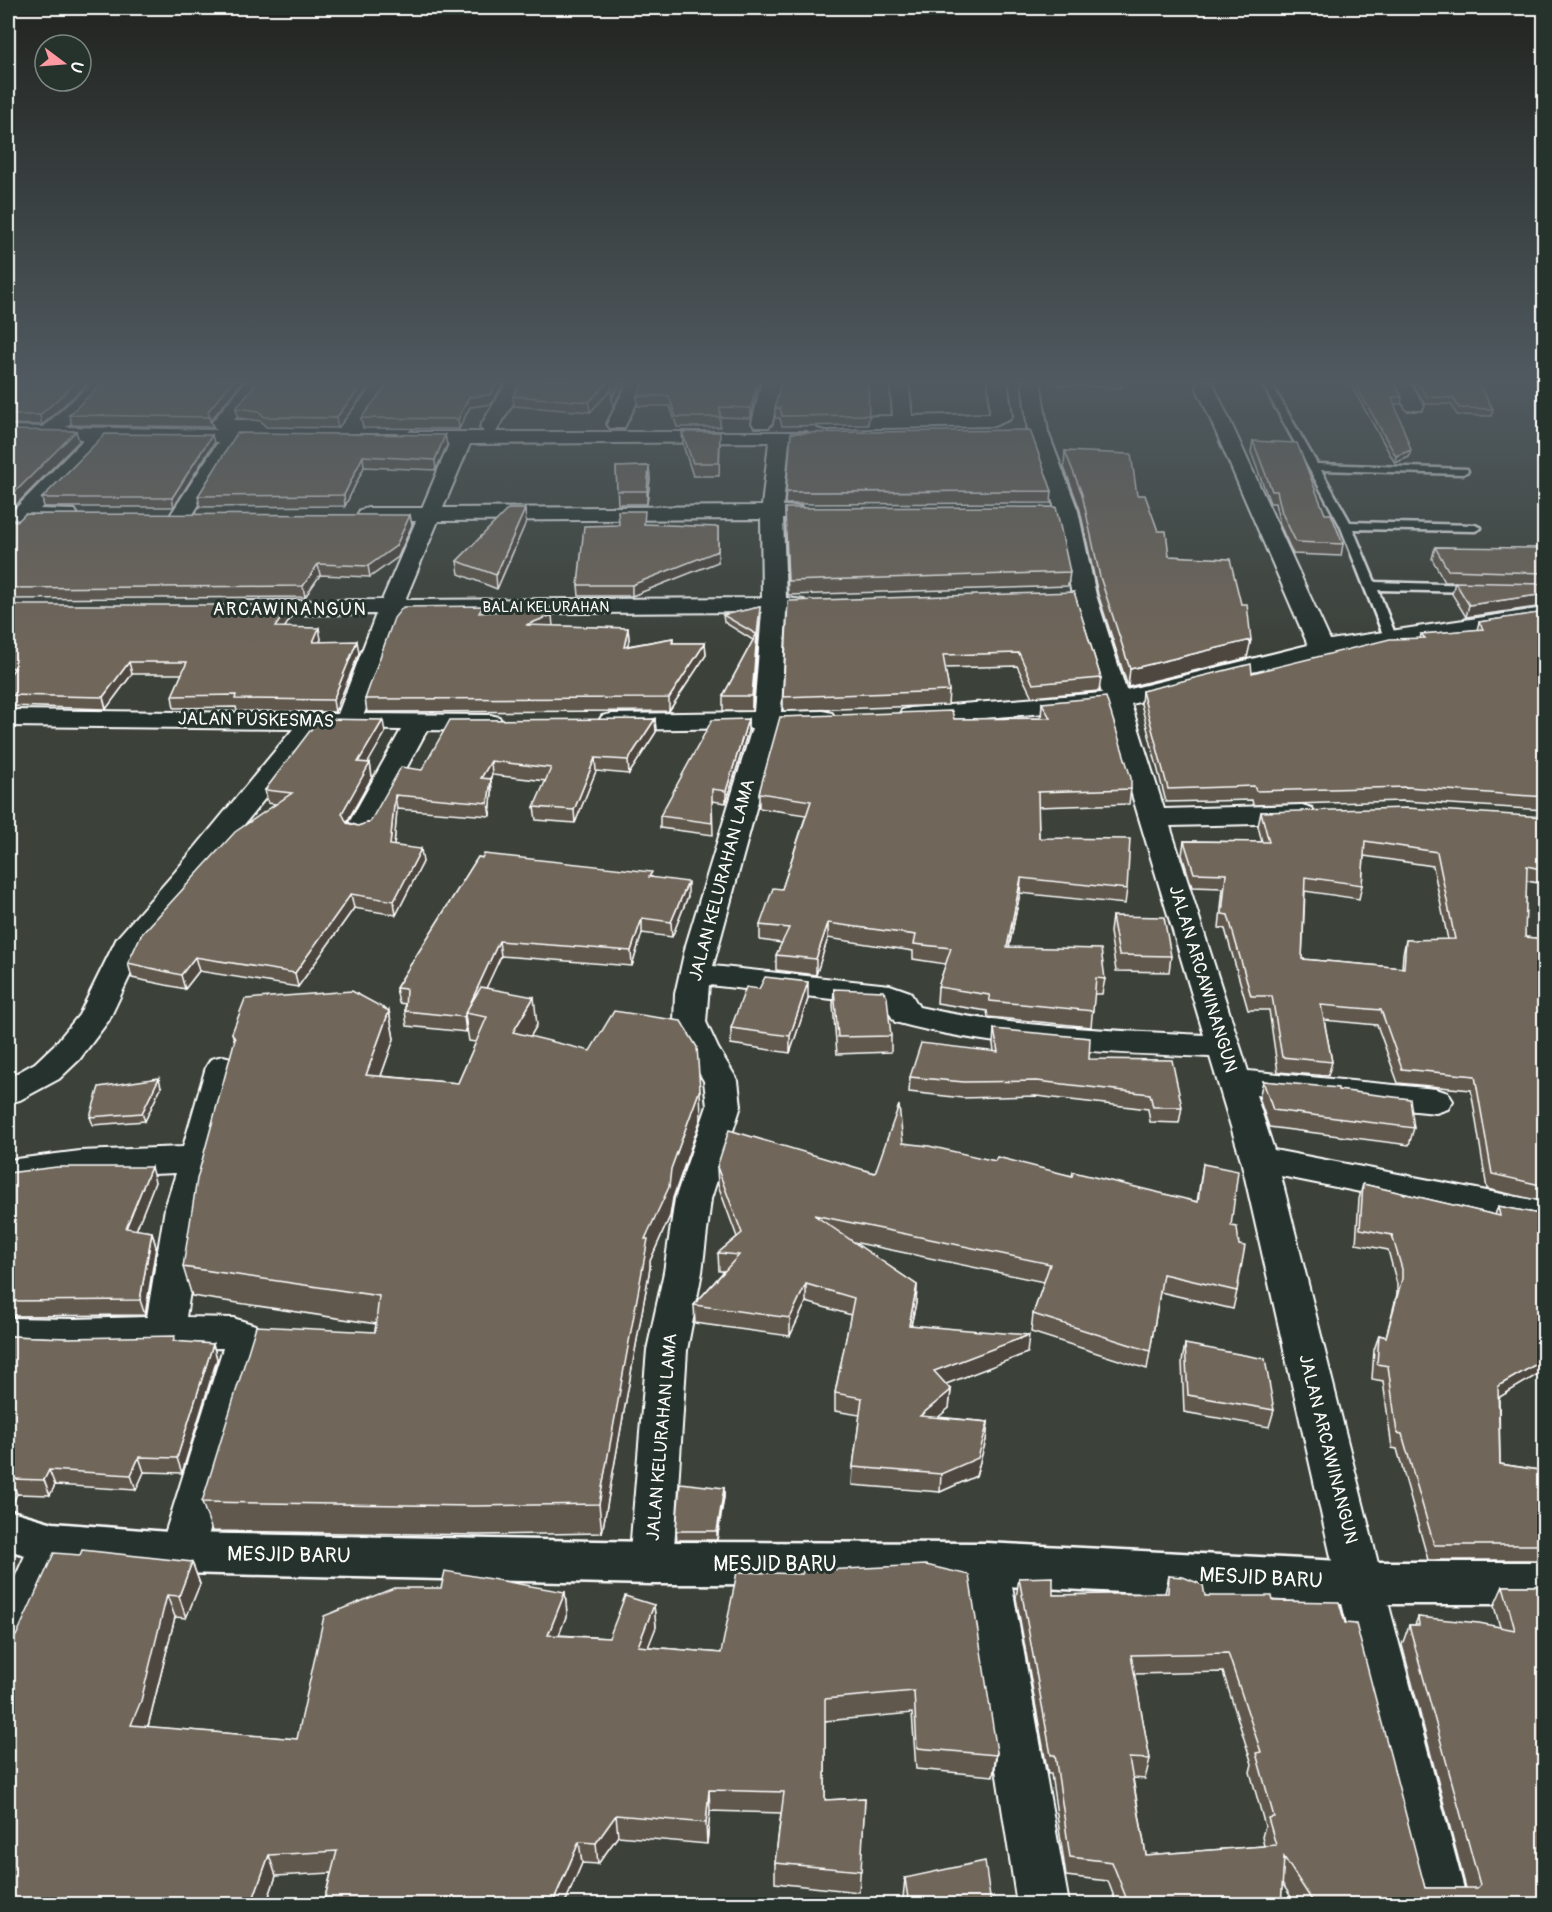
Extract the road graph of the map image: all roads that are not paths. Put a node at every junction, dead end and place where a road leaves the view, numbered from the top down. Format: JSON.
{"nodes":[{"id":1,"x":64,"y":469,"type":"edge"},
{"id":2,"x":210,"y":469,"type":"edge"},
{"id":3,"x":448,"y":469,"type":"edge"},
{"id":4,"x":771,"y":469,"type":"edge"},
{"id":5,"x":1046,"y":469,"type":"edge"},
{"id":6,"x":1242,"y":469,"type":"edge"},
{"id":7,"x":1316,"y":469,"type":"edge"},
{"id":8,"x":1397,"y":469,"type":"edge"},
{"id":9,"x":1463,"y":471,"type":"dead end"},
{"id":10,"x":772,"y":512,"type":"junction"},
{"id":11,"x":819,"y":512,"type":"edge"},
{"id":12,"x":158,"y":514,"type":"edge"},
{"id":13,"x":182,"y":514,"type":"junction"},
{"id":14,"x":205,"y":514,"type":"edge"},
{"id":15,"x":86,"y":515,"type":"edge"},
{"id":16,"x":347,"y":515,"type":"edge"},
{"id":17,"x":428,"y":515,"type":"junction"},
{"id":18,"x":12,"y":520,"type":"edge"},
{"id":19,"x":1346,"y":525,"type":"junction"},
{"id":20,"x":1475,"y":528,"type":"dead end"},
{"id":21,"x":1371,"y":586,"type":"junction"},
{"id":22,"x":1483,"y":589,"type":"edge"},
{"id":23,"x":822,"y":604,"type":"edge"},
{"id":24,"x":774,"y":605,"type":"junction"},
{"id":25,"x":222,"y":608,"type":"edge"},
{"id":26,"x":390,"y":608,"type":"junction"},
{"id":27,"x":1545,"y":615,"type":"edge"},
{"id":28,"x":1391,"y":639,"type":"junction"},
{"id":29,"x":1322,"y":649,"type":"junction"},
{"id":30,"x":1115,"y":700,"type":"junction"},
{"id":31,"x":882,"y":717,"type":"edge"},
{"id":32,"x":8,"y":718,"type":"edge"},
{"id":33,"x":848,"y":718,"type":"edge"},
{"id":34,"x":314,"y":720,"type":"junction"},
{"id":35,"x":348,"y":721,"type":"junction"},
{"id":36,"x":767,"y":721,"type":"junction"},
{"id":37,"x":418,"y":723,"type":"junction"},
{"id":38,"x":512,"y":723,"type":"edge"},
{"id":39,"x":581,"y":723,"type":"edge"},
{"id":40,"x":1332,"y":813,"type":"edge"},
{"id":41,"x":1153,"y":818,"type":"junction"},
{"id":42,"x":360,"y":828,"type":"edge"},
{"id":43,"x":695,"y":974,"type":"junction"},
{"id":44,"x":1223,"y":1047,"type":"junction"},
{"id":45,"x":223,"y":1067,"type":"dead end"},
{"id":46,"x":1234,"y":1080,"type":"junction"},
{"id":47,"x":8,"y":1092,"type":"edge"},
{"id":48,"x":1436,"y":1101,"type":"dead end"},
{"id":49,"x":196,"y":1159,"type":"junction"},
{"id":50,"x":1258,"y":1160,"type":"junction"},
{"id":51,"x":8,"y":1173,"type":"edge"},
{"id":52,"x":1545,"y":1215,"type":"edge"},
{"id":53,"x":164,"y":1332,"type":"junction"},
{"id":54,"x":8,"y":1333,"type":"edge"},
{"id":55,"x":8,"y":1530,"type":"edge"},
{"id":56,"x":53,"y":1543,"type":"junction"},
{"id":57,"x":182,"y":1553,"type":"junction"},
{"id":58,"x":651,"y":1563,"type":"junction"},
{"id":59,"x":986,"y":1564,"type":"junction"},
{"id":60,"x":1360,"y":1583,"type":"junction"},
{"id":61,"x":1545,"y":1583,"type":"edge"},
{"id":62,"x":8,"y":1642,"type":"edge"},
{"id":63,"x":1043,"y":1905,"type":"edge"},
{"id":64,"x":1442,"y":1905,"type":"edge"}],
"edges":[{"from":1,"to":18,"type":"street"},
{"from":2,"to":13,"type":"street"},
{"from":3,"to":17,"type":"street"},
{"from":4,"to":10,"type":"street","name":"JALAN KELURAHAN LAMA"},
{"from":5,"to":30,"type":"street","name":"JALAN ARCAWINANGUN"},
{"from":6,"to":29,"type":"street"},
{"from":7,"to":19,"type":"lane"},
{"from":8,"to":9,"type":"lane"},
{"from":10,"to":11,"type":"street"},
{"from":10,"to":17,"type":"street"},
{"from":10,"to":24,"type":"street","name":"JALAN KELURAHAN LAMA"},
{"from":12,"to":13,"type":"street"},
{"from":13,"to":14,"type":"street"},
{"from":15,"to":18,"type":"street"},
{"from":16,"to":17,"type":"street"},
{"from":17,"to":26,"type":"street"},
{"from":19,"to":20,"type":"lane"},
{"from":19,"to":21,"type":"lane"},
{"from":21,"to":22,"type":"lane"},
{"from":21,"to":28,"type":"lane"},
{"from":23,"to":24,"type":"street","name":"BALAI KELURAHAN"},
{"from":24,"to":26,"type":"street","name":"BALAI KELURAHAN"},
{"from":24,"to":36,"type":"street","name":"JALAN KELURAHAN LAMA"},
{"from":25,"to":26,"type":"street","name":"BALAI KELURAHAN"},
{"from":26,"to":35,"type":"street"},
{"from":27,"to":28,"type":"street"},
{"from":28,"to":29,"type":"street"},
{"from":29,"to":30,"type":"street"},
{"from":30,"to":31,"type":"street"},
{"from":30,"to":41,"type":"street","name":"JALAN ARCAWINANGUN"},
{"from":32,"to":34,"type":"street","name":"JALAN PUSKESMAS"},
{"from":33,"to":36,"type":"street"},
{"from":34,"to":35,"type":"street","name":"JALAN PUSKESMAS"},
{"from":34,"to":47,"type":"street"},
{"from":35,"to":37,"type":"street","name":"JALAN PUSKESMAS"},
{"from":36,"to":39,"type":"street"},
{"from":36,"to":43,"type":"street","name":"JALAN KELURAHAN LAMA"},
{"from":37,"to":38,"type":"street","name":"JALAN PUSKESMAS"},
{"from":37,"to":42,"type":"street"},
{"from":40,"to":41,"type":"street"},
{"from":41,"to":44,"type":"street","name":"JALAN ARCAWINANGUN"},
{"from":43,"to":44,"type":"street"},
{"from":43,"to":58,"type":"street","name":"JALAN KELURAHAN LAMA"},
{"from":44,"to":46,"type":"street","name":"JALAN ARCAWINANGUN"},
{"from":45,"to":49,"type":"street"},
{"from":46,"to":48,"type":"street"},
{"from":46,"to":50,"type":"street","name":"JALAN ARCAWINANGUN"},
{"from":49,"to":51,"type":"street"},
{"from":49,"to":53,"type":"street"},
{"from":50,"to":52,"type":"street"},
{"from":50,"to":60,"type":"street","name":"JALAN ARCAWINANGUN"},
{"from":53,"to":54,"type":"street"},
{"from":53,"to":57,"type":"street"},
{"from":55,"to":56,"type":"street","name":"MESJID BARU"},
{"from":56,"to":57,"type":"street","name":"MESJID BARU"},
{"from":56,"to":62,"type":"street"},
{"from":57,"to":58,"type":"street","name":"MESJID BARU"},
{"from":58,"to":59,"type":"street","name":"MESJID BARU"},
{"from":59,"to":60,"type":"street","name":"MESJID BARU"},
{"from":59,"to":63,"type":"street"},
{"from":60,"to":61,"type":"street","name":"MESJID BARU"},
{"from":60,"to":64,"type":"street","name":"JALAN ARCAWINANGUN"}]}
